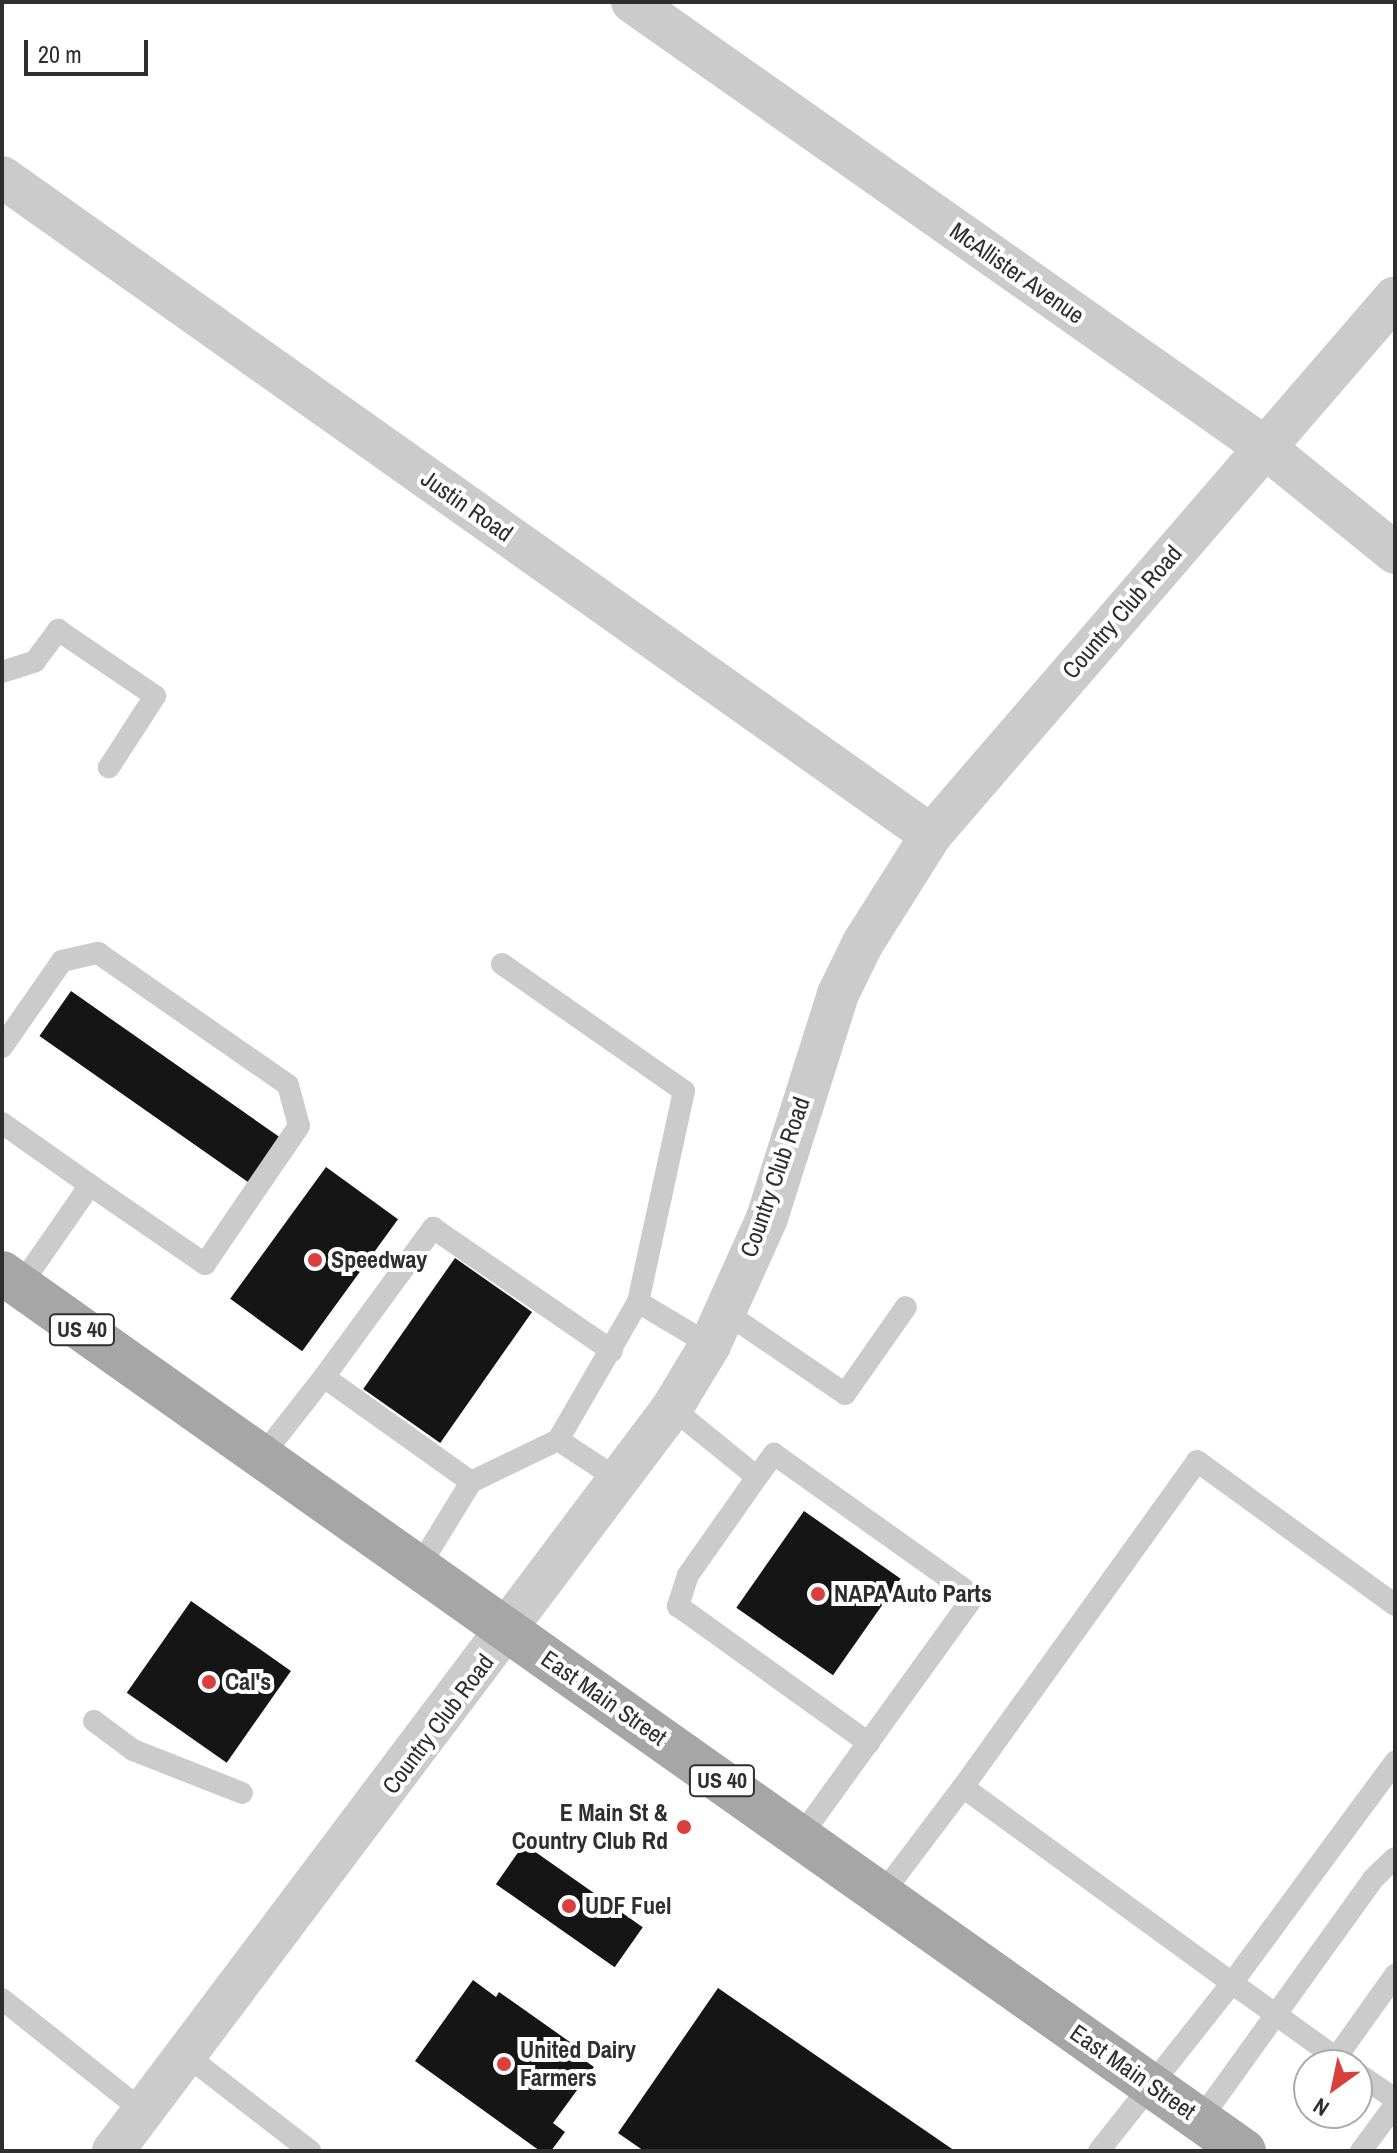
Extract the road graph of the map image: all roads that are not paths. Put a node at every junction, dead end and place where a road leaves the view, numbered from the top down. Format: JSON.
{"nodes":[{"id":1,"x":632,"y":2,"type":"edge"},
{"id":2,"x":2,"y":177,"type":"edge"},
{"id":3,"x":1395,"y":297,"type":"edge"},
{"id":4,"x":1263,"y":446,"type":"junction"},
{"id":5,"x":1395,"y":553,"type":"edge"},
{"id":6,"x":2,"y":672,"type":"edge"},
{"id":7,"x":109,"y":767,"type":"dead end"},
{"id":8,"x":931,"y":835,"type":"junction"},
{"id":9,"x":502,"y":964,"type":"dead end"},
{"id":10,"x":2,"y":1047,"type":"edge"},
{"id":11,"x":2,"y":1123,"type":"edge"},
{"id":12,"x":90,"y":1185,"type":"junction"},
{"id":13,"x":11,"y":1280,"type":"edge"},
{"id":14,"x":638,"y":1302,"type":"junction"},
{"id":15,"x":906,"y":1307,"type":"dead end"},
{"id":16,"x":717,"y":1329,"type":"junction"},
{"id":17,"x":612,"y":1351,"type":"junction"},
{"id":18,"x":324,"y":1377,"type":"junction"},
{"id":19,"x":672,"y":1408,"type":"junction"},
{"id":20,"x":558,"y":1440,"type":"junction"},
{"id":21,"x":262,"y":1456,"type":"junction"},
{"id":22,"x":757,"y":1477,"type":"junction"},
{"id":23,"x":621,"y":1481,"type":"junction"},
{"id":24,"x":471,"y":1482,"type":"junction"},
{"id":25,"x":419,"y":1567,"type":"junction"},
{"id":26,"x":1395,"y":1605,"type":"edge"},
{"id":27,"x":509,"y":1631,"type":"junction"},
{"id":28,"x":94,"y":1721,"type":"dead end"},
{"id":29,"x":869,"y":1743,"type":"junction"},
{"id":30,"x":1395,"y":1762,"type":"edge"},
{"id":31,"x":963,"y":1787,"type":"junction"},
{"id":32,"x":242,"y":1793,"type":"dead end"},
{"id":33,"x":800,"y":1837,"type":"junction"},
{"id":34,"x":1395,"y":1858,"type":"edge"},
{"id":35,"x":882,"y":1894,"type":"junction"},
{"id":36,"x":1395,"y":1975,"type":"edge"},
{"id":37,"x":1232,"y":1983,"type":"junction"},
{"id":38,"x":2,"y":1999,"type":"edge"},
{"id":39,"x":1276,"y":2015,"type":"junction"},
{"id":40,"x":1323,"y":2049,"type":"edge"},
{"id":41,"x":1349,"y":2049,"type":"edge"},
{"id":42,"x":186,"y":2055,"type":"junction"},
{"id":43,"x":1152,"y":2085,"type":"junction"},
{"id":44,"x":1373,"y":2085,"type":"edge"},
{"id":45,"x":1395,"y":2102,"type":"edge"},
{"id":46,"x":143,"y":2111,"type":"junction"},
{"id":47,"x":1200,"y":2120,"type":"junction"},
{"id":48,"x":113,"y":2151,"type":"edge"},
{"id":49,"x":310,"y":2151,"type":"edge"},
{"id":50,"x":1099,"y":2151,"type":"edge"},
{"id":51,"x":1244,"y":2151,"type":"edge"},
{"id":52,"x":1361,"y":2151,"type":"edge"}],
"edges":[{"from":1,"to":4,"type":"street","name":"McAllister Avenue"},
{"from":2,"to":8,"type":"street","name":"Justin Road"},
{"from":3,"to":4,"type":"street","name":"Country Club Road"},
{"from":4,"to":5,"type":"street","name":"McAllister Avenue"},
{"from":4,"to":8,"type":"street","name":"Country Club Road"},
{"from":6,"to":7,"type":"lane"},
{"from":8,"to":16,"type":"street","name":"Country Club Road"},
{"from":9,"to":14,"type":"lane"},
{"from":10,"to":12,"type":"lane"},
{"from":11,"to":12,"type":"lane"},
{"from":12,"to":13,"type":"lane"},
{"from":13,"to":21,"type":"main road","name":"East Main Street","number":"US 40"},
{"from":14,"to":16,"type":"lane"},
{"from":14,"to":17,"type":"lane"},
{"from":15,"to":16,"type":"lane"},
{"from":16,"to":19,"type":"street","name":"Country Club Road"},
{"from":17,"to":18,"type":"lane"},
{"from":17,"to":20,"type":"lane"},
{"from":18,"to":21,"type":"lane"},
{"from":18,"to":24,"type":"lane"},
{"from":19,"to":22,"type":"lane"},
{"from":19,"to":23,"type":"street","name":"Country Club Road"},
{"from":20,"to":23,"type":"lane"},
{"from":20,"to":24,"type":"lane"},
{"from":21,"to":25,"type":"main road","name":"East Main Street","number":"US 40"},
{"from":22,"to":29,"type":"lane"},
{"from":22,"to":29,"type":"lane"},
{"from":23,"to":27,"type":"street","name":"Country Club Road"},
{"from":24,"to":25,"type":"lane"},
{"from":25,"to":27,"type":"main road","name":"East Main Street","number":"US 40"},
{"from":26,"to":31,"type":"lane"},
{"from":27,"to":33,"type":"main road","name":"East Main Street","number":"US 40"},
{"from":27,"to":42,"type":"street","name":"Country Club Road"},
{"from":28,"to":32,"type":"lane"},
{"from":29,"to":33,"type":"lane"},
{"from":30,"to":37,"type":"lane"},
{"from":31,"to":35,"type":"lane"},
{"from":31,"to":37,"type":"lane"},
{"from":33,"to":35,"type":"main road","name":"East Main Street","number":"US 40"},
{"from":34,"to":39,"type":"lane"},
{"from":35,"to":43,"type":"main road","name":"East Main Street","number":"US 40"},
{"from":36,"to":41,"type":"lane"},
{"from":37,"to":39,"type":"lane"},
{"from":37,"to":43,"type":"lane"},
{"from":38,"to":46,"type":"lane"},
{"from":39,"to":40,"type":"lane"},
{"from":39,"to":47,"type":"lane"},
{"from":42,"to":46,"type":"street","name":"Country Club Road"},
{"from":42,"to":49,"type":"lane"},
{"from":43,"to":47,"type":"main road","name":"East Main Street","number":"US 40"},
{"from":43,"to":50,"type":"lane"},
{"from":44,"to":45,"type":"lane"},
{"from":45,"to":52,"type":"lane"},
{"from":46,"to":48,"type":"street","name":"Country Club Road"},
{"from":47,"to":51,"type":"main road","name":"East Main Street","number":"US 40"}]}
